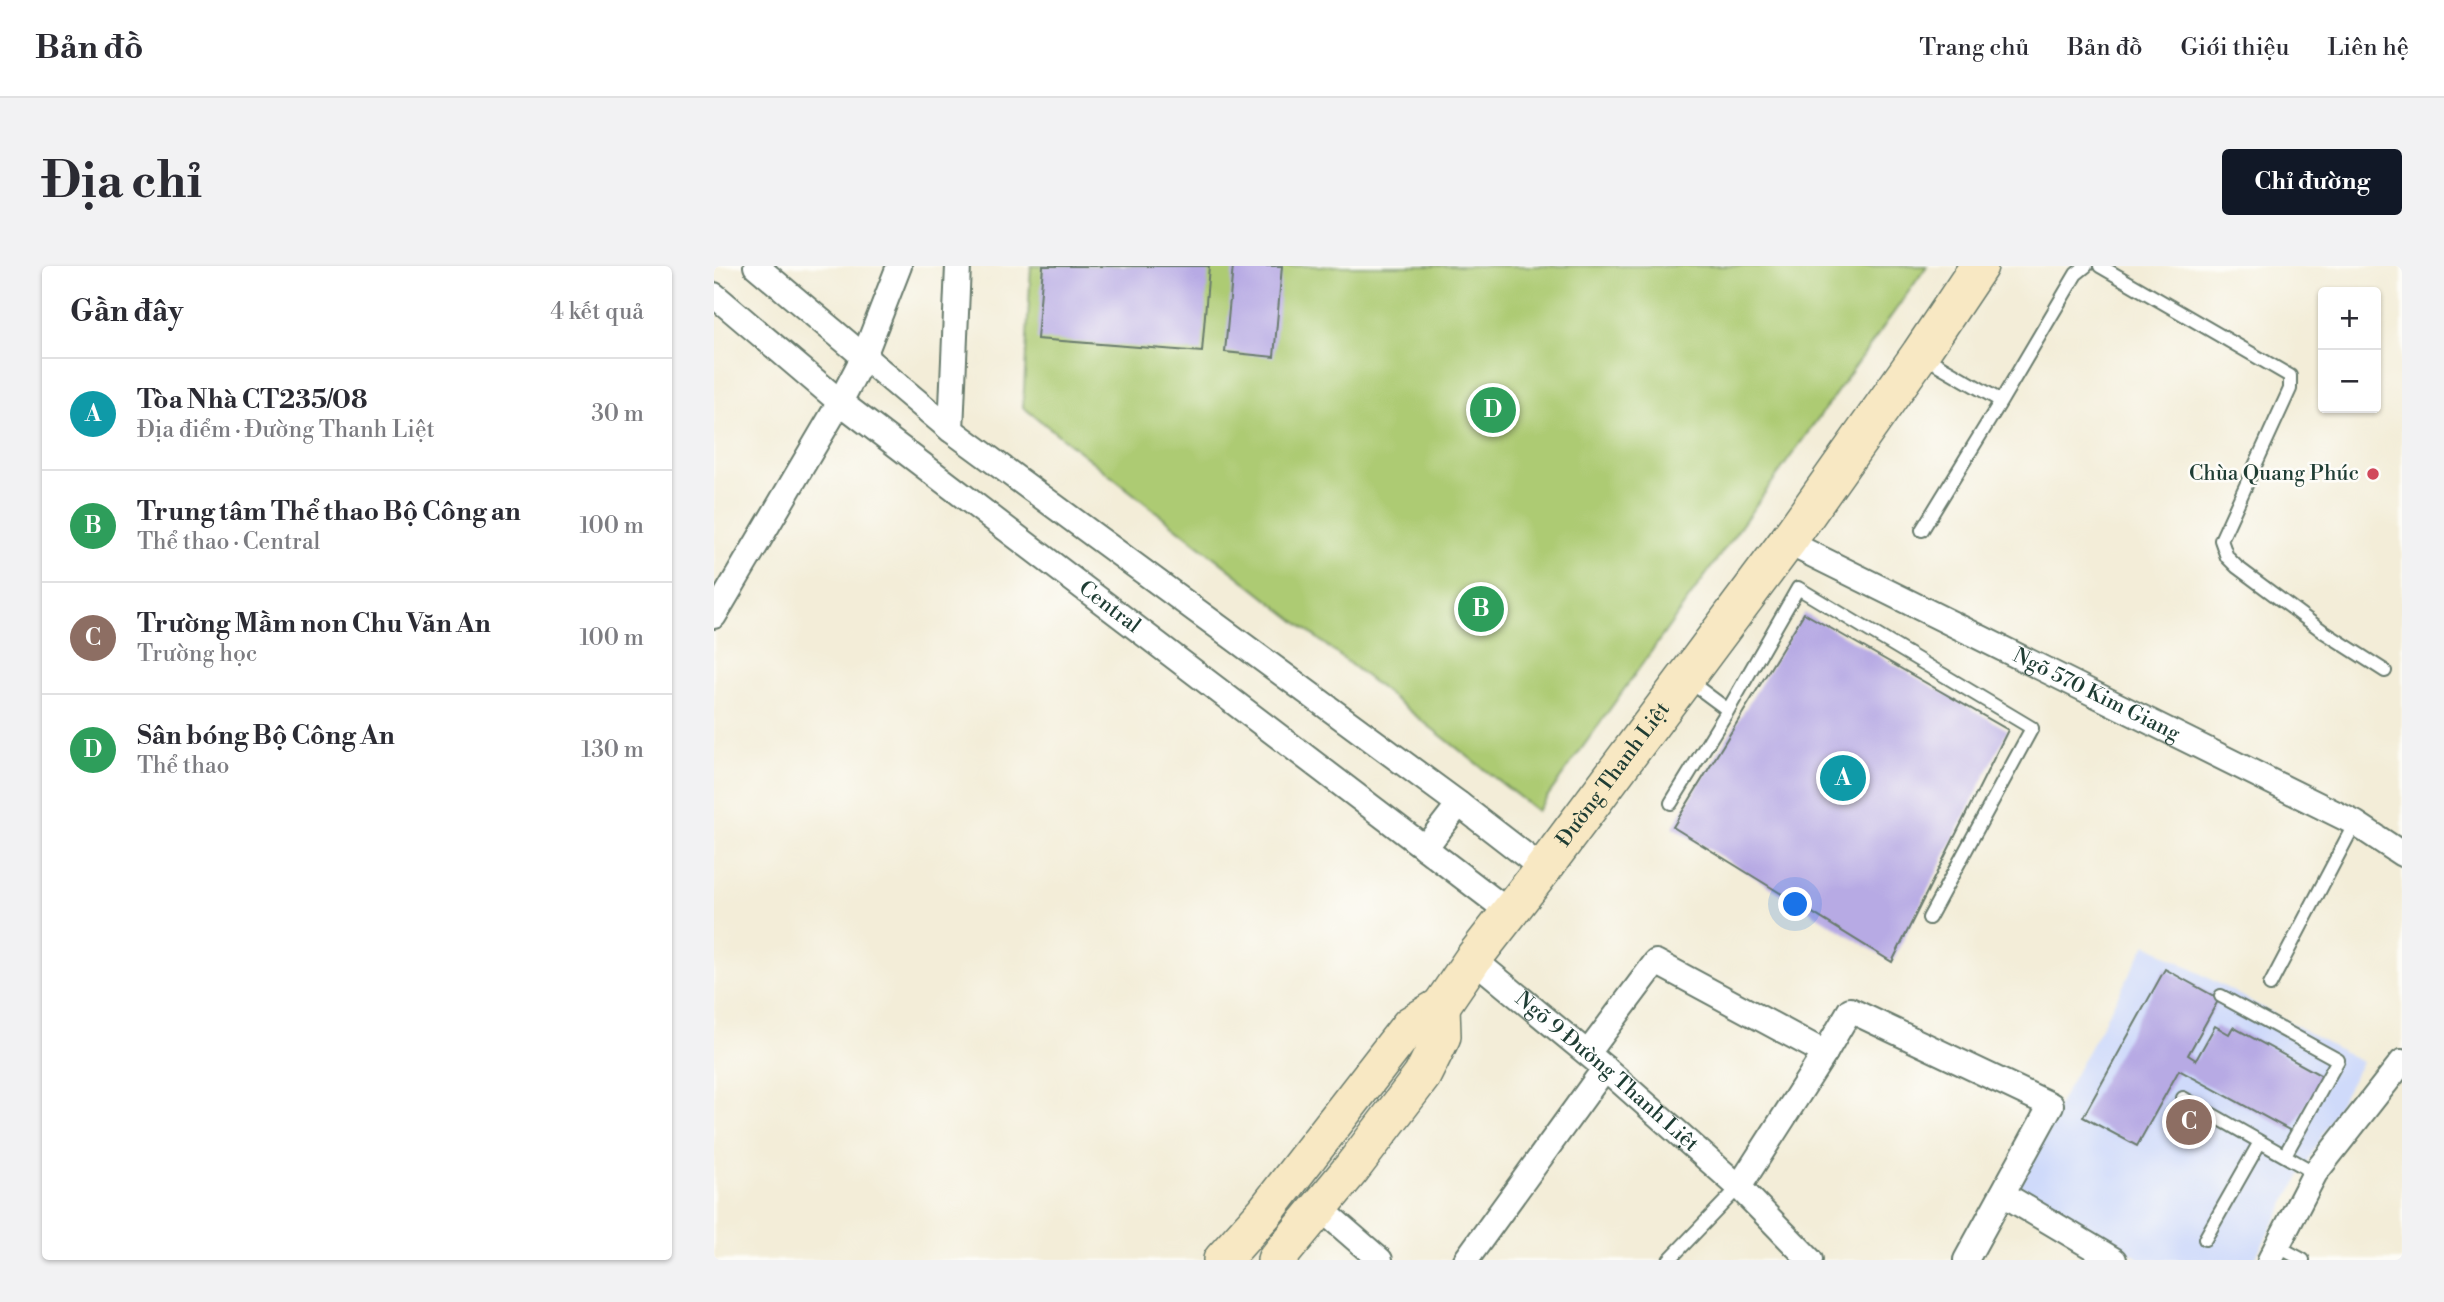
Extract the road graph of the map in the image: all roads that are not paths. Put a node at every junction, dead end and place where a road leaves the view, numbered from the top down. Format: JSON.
{"nodes":[{"id":1,"x":756,"y":266,"type":"edge"},
{"id":2,"x":899,"y":266,"type":"edge"},
{"id":3,"x":958,"y":266,"type":"edge"},
{"id":4,"x":1979,"y":266,"type":"edge"},
{"id":5,"x":2086,"y":266,"type":"edge"},
{"id":6,"x":2099,"y":266,"type":"edge"},
{"id":7,"x":714,"y":295,"type":"edge"},
{"id":8,"x":1920,"y":354,"type":"junction"},
{"id":9,"x":864,"y":356,"type":"junction"},
{"id":10,"x":2001,"y":401,"type":"junction"},
{"id":11,"x":840,"y":402,"type":"junction"},
{"id":12,"x":951,"y":430,"type":"junction"},
{"id":13,"x":1922,"y":530,"type":"dead end"},
{"id":14,"x":1787,"y":542,"type":"junction"},
{"id":15,"x":716,"y":606,"type":"edge"},
{"id":16,"x":2385,"y":671,"type":"dead end"},
{"id":17,"x":1686,"y":679,"type":"junction"},
{"id":18,"x":1728,"y":710,"type":"junction"},
{"id":19,"x":1671,"y":803,"type":"dead end"},
{"id":20,"x":1459,"y":804,"type":"junction"},
{"id":21,"x":2355,"y":822,"type":"junction"},
{"id":22,"x":1425,"y":848,"type":"junction"},
{"id":23,"x":2402,"y":854,"type":"edge"},
{"id":24,"x":1544,"y":869,"type":"junction"},
{"id":25,"x":1509,"y":912,"type":"junction"},
{"id":26,"x":1929,"y":918,"type":"dead end"},
{"id":27,"x":1473,"y":960,"type":"junction"},
{"id":28,"x":2270,"y":985,"type":"dead end"},
{"id":29,"x":2221,"y":996,"type":"dead end"},
{"id":30,"x":1441,"y":1006,"type":"junction"},
{"id":31,"x":1825,"y":1053,"type":"junction"},
{"id":32,"x":1597,"y":1061,"type":"junction"},
{"id":33,"x":2402,"y":1062,"type":"edge"},
{"id":34,"x":2183,"y":1098,"type":"dead end"},
{"id":35,"x":2260,"y":1142,"type":"junction"},
{"id":36,"x":2285,"y":1155,"type":"junction"},
{"id":37,"x":2315,"y":1173,"type":"junction"},
{"id":38,"x":1739,"y":1187,"type":"junction"},
{"id":39,"x":2003,"y":1194,"type":"junction"},
{"id":40,"x":1319,"y":1207,"type":"junction"},
{"id":41,"x":2205,"y":1239,"type":"dead end"},
{"id":42,"x":2273,"y":1253,"type":"edge"},
{"id":43,"x":1222,"y":1260,"type":"edge"},
{"id":44,"x":1276,"y":1260,"type":"edge"},
{"id":45,"x":1380,"y":1260,"type":"edge"},
{"id":46,"x":1466,"y":1260,"type":"edge"},
{"id":47,"x":1669,"y":1260,"type":"edge"},
{"id":48,"x":1810,"y":1260,"type":"edge"},
{"id":49,"x":1966,"y":1260,"type":"edge"},
{"id":50,"x":2114,"y":1260,"type":"edge"},
{"id":51,"x":2303,"y":1260,"type":"edge"}],
"edges":[{"from":1,"to":9,"type":"street"},
{"from":2,"to":9,"type":"street"},
{"from":3,"to":12,"type":"street"},
{"from":4,"to":8,"type":"street","name":"Đường Thanh Liệt"},
{"from":5,"to":10,"type":"lane"},
{"from":6,"to":16,"type":"lane"},
{"from":7,"to":11,"type":"street","name":"Central"},
{"from":8,"to":10,"type":"lane"},
{"from":8,"to":14,"type":"street","name":"Đường Thanh Liệt"},
{"from":9,"to":11,"type":"street"},
{"from":9,"to":12,"type":"street"},
{"from":10,"to":13,"type":"lane"},
{"from":11,"to":15,"type":"street"},
{"from":11,"to":22,"type":"street","name":"Central"},
{"from":12,"to":20,"type":"street"},
{"from":14,"to":17,"type":"street","name":"Đường Thanh Liệt"},
{"from":14,"to":21,"type":"street","name":"Ngõ 570 Kim Giang"},
{"from":17,"to":18,"type":"lane"},
{"from":17,"to":24,"type":"street","name":"Đường Thanh Liệt"},
{"from":18,"to":19,"type":"lane"},
{"from":18,"to":26,"type":"lane"},
{"from":20,"to":22,"type":"street"},
{"from":20,"to":24,"type":"street"},
{"from":21,"to":23,"type":"street","name":"Ngõ 570 Kim Giang"},
{"from":21,"to":28,"type":"lane"},
{"from":22,"to":25,"type":"street","name":"Central"},
{"from":24,"to":25,"type":"street","name":"Đường Thanh Liệt"},
{"from":25,"to":27,"type":"street","name":"Đường Thanh Liệt"},
{"from":27,"to":30,"type":"street","name":"Đường Thanh Liệt"},
{"from":27,"to":32,"type":"street","name":"Ngõ 9 Đường Thanh Liệt"},
{"from":29,"to":36,"type":"lane"},
{"from":30,"to":40,"type":"street"},
{"from":30,"to":43,"type":"street","name":"Đường Thanh Liệt"},
{"from":31,"to":32,"type":"street"},
{"from":31,"to":38,"type":"street"},
{"from":31,"to":39,"type":"street"},
{"from":32,"to":38,"type":"street","name":"Ngõ 9 Đường Thanh Liệt"},
{"from":32,"to":46,"type":"street"},
{"from":33,"to":37,"type":"street"},
{"from":34,"to":35,"type":"lane"},
{"from":35,"to":36,"type":"lane"},
{"from":35,"to":41,"type":"lane"},
{"from":36,"to":37,"type":"lane"},
{"from":37,"to":42,"type":"street"},
{"from":38,"to":47,"type":"lane"},
{"from":38,"to":48,"type":"street","name":"Ngõ 9 Đường Thanh Liệt"},
{"from":39,"to":49,"type":"street"},
{"from":39,"to":50,"type":"street"},
{"from":40,"to":44,"type":"street"},
{"from":40,"to":45,"type":"street"},
{"from":42,"to":51,"type":"lane"}]}
